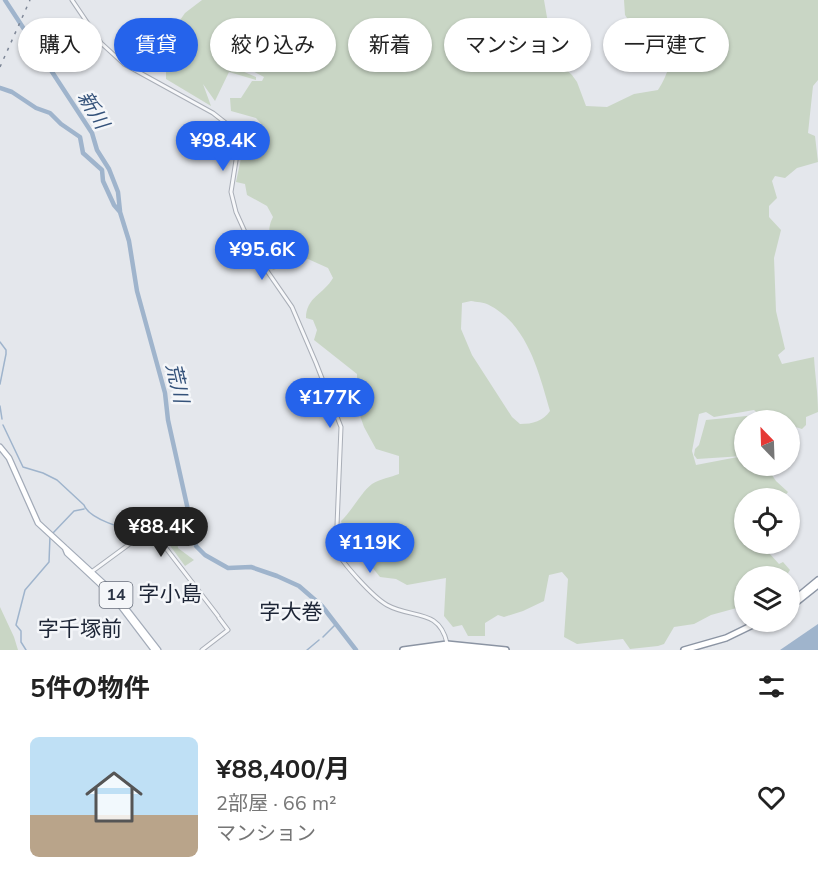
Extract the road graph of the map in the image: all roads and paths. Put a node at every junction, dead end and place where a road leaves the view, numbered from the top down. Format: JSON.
{"nodes":[{"id":1,"x":72,"y":0,"type":"edge"},
{"id":2,"x":0,"y":447,"type":"edge"},
{"id":3,"x":91,"y":572,"type":"junction"},
{"id":4,"x":818,"y":580,"type":"edge"},
{"id":5,"x":816,"y":588,"type":"edge"},
{"id":6,"x":800,"y":597,"type":"edge"},
{"id":7,"x":800,"y":600,"type":"edge"},
{"id":8,"x":738,"y":632,"type":"edge"},
{"id":9,"x":746,"y":632,"type":"edge"},
{"id":10,"x":448,"y":646,"type":"junction"},
{"id":11,"x":154,"y":650,"type":"edge"},
{"id":12,"x":158,"y":650,"type":"edge"},
{"id":13,"x":202,"y":650,"type":"edge"},
{"id":14,"x":403,"y":650,"type":"edge"},
{"id":15,"x":420,"y":650,"type":"edge"},
{"id":16,"x":479,"y":650,"type":"edge"},
{"id":17,"x":506,"y":650,"type":"edge"},
{"id":18,"x":684,"y":650,"type":"edge"},
{"id":19,"x":699,"y":650,"type":"edge"}],
"edges":[{"from":1,"to":10,"type":"street"},
{"from":2,"to":3,"type":"main road","number":"14"},
{"from":3,"to":11,"type":"main road","number":"14"},
{"from":3,"to":12,"type":"main road","number":"14"},
{"from":3,"to":13,"type":"street"},
{"from":4,"to":5,"type":"highway"},
{"from":5,"to":6,"type":"highway"},
{"from":5,"to":7,"type":"highway"},
{"from":8,"to":18,"type":"highway"},
{"from":9,"to":19,"type":"highway"},
{"from":10,"to":14,"type":"highway"},
{"from":10,"to":15,"type":"highway"},
{"from":10,"to":16,"type":"highway"},
{"from":10,"to":17,"type":"highway"}]}
